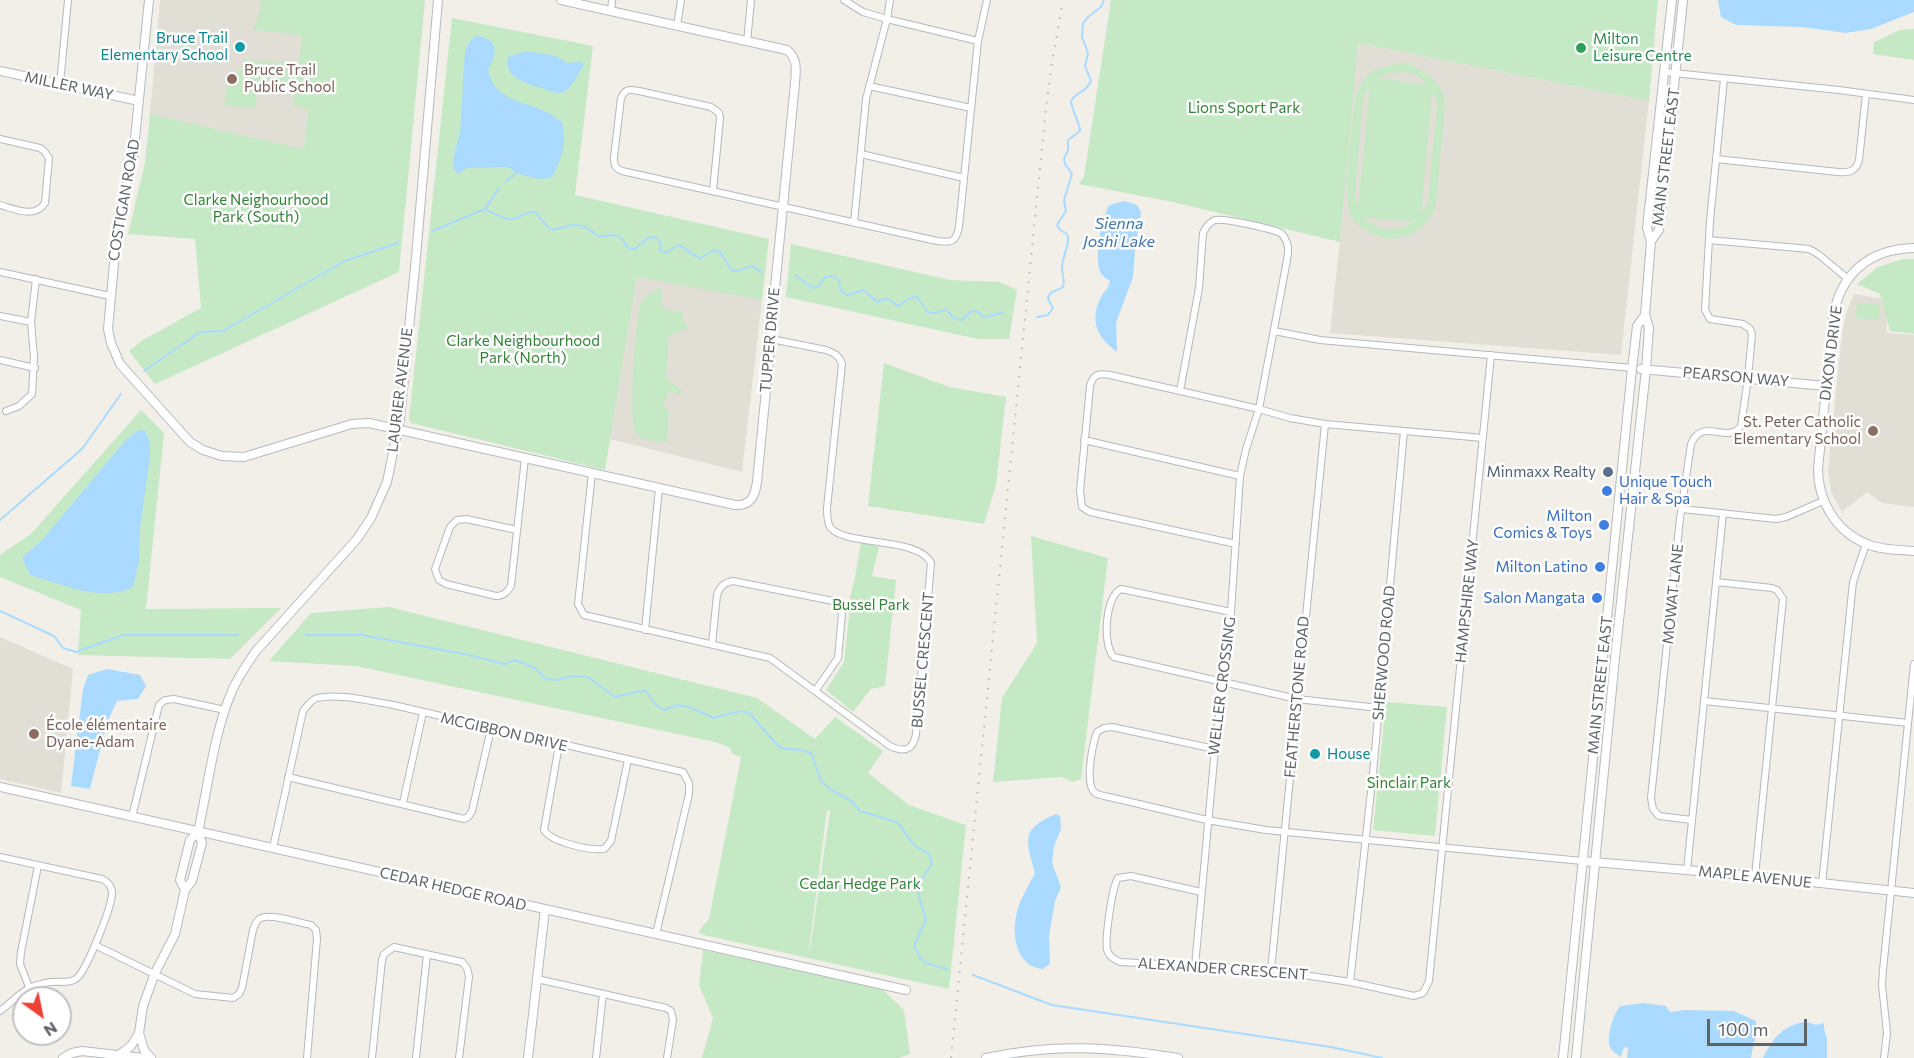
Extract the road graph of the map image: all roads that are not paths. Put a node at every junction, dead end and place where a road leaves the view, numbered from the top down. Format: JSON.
{"nodes":[{"id":1,"x":68,"y":0,"type":"edge"},
{"id":2,"x":149,"y":0,"type":"edge"},
{"id":3,"x":438,"y":0,"type":"edge"},
{"id":4,"x":561,"y":0,"type":"edge"},
{"id":5,"x":612,"y":0,"type":"edge"},
{"id":6,"x":681,"y":0,"type":"edge"},
{"id":7,"x":751,"y":0,"type":"edge"},
{"id":8,"x":844,"y":0,"type":"edge"},
{"id":9,"x":890,"y":0,"type":"edge"},
{"id":10,"x":987,"y":0,"type":"edge"},
{"id":11,"x":1672,"y":0,"type":"edge"},
{"id":12,"x":1683,"y":0,"type":"edge"},
{"id":13,"x":611,"y":11,"type":"junction"},
{"id":14,"x":887,"y":19,"type":"junction"},
{"id":15,"x":677,"y":26,"type":"junction"},
{"id":16,"x":978,"y":41,"type":"junction"},
{"id":17,"x":747,"y":42,"type":"junction"},
{"id":18,"x":0,"y":71,"type":"edge"},
{"id":19,"x":1665,"y":72,"type":"junction"},
{"id":20,"x":1675,"y":74,"type":"junction"},
{"id":21,"x":1724,"y":79,"type":"junction"},
{"id":22,"x":60,"y":84,"type":"junction"},
{"id":23,"x":869,"y":86,"type":"junction"},
{"id":24,"x":1866,"y":94,"type":"junction"},
{"id":25,"x":1914,"y":100,"type":"edge"},
{"id":26,"x":139,"y":101,"type":"junction"},
{"id":27,"x":971,"y":108,"type":"junction"},
{"id":28,"x":0,"y":139,"type":"edge"},
{"id":29,"x":861,"y":154,"type":"junction"},
{"id":30,"x":1716,"y":159,"type":"junction"},
{"id":31,"x":964,"y":178,"type":"junction"},
{"id":32,"x":713,"y":191,"type":"junction"},
{"id":33,"x":0,"y":205,"type":"edge"},
{"id":34,"x":783,"y":207,"type":"junction"},
{"id":35,"x":854,"y":223,"type":"junction"},
{"id":36,"x":1709,"y":240,"type":"junction"},
{"id":37,"x":1651,"y":241,"type":"junction"},
{"id":38,"x":1914,"y":248,"type":"edge"},
{"id":39,"x":0,"y":272,"type":"edge"},
{"id":40,"x":36,"y":279,"type":"junction"},
{"id":41,"x":1848,"y":279,"type":"junction"},
{"id":42,"x":110,"y":296,"type":"junction"},
{"id":43,"x":1645,"y":315,"type":"junction"},
{"id":44,"x":0,"y":316,"type":"edge"},
{"id":45,"x":31,"y":322,"type":"junction"},
{"id":46,"x":1274,"y":332,"type":"junction"},
{"id":47,"x":771,"y":339,"type":"junction"},
{"id":48,"x":1491,"y":355,"type":"junction"},
{"id":49,"x":0,"y":360,"type":"edge"},
{"id":50,"x":34,"y":368,"type":"junction"},
{"id":51,"x":1632,"y":368,"type":"junction"},
{"id":52,"x":1647,"y":369,"type":"junction"},
{"id":53,"x":1748,"y":378,"type":"junction"},
{"id":54,"x":1826,"y":386,"type":"junction"},
{"id":55,"x":1180,"y":391,"type":"junction"},
{"id":56,"x":1259,"y":409,"type":"junction"},
{"id":57,"x":6,"y":411,"type":"dead end"},
{"id":58,"x":1325,"y":424,"type":"junction"},
{"id":59,"x":398,"y":429,"type":"junction"},
{"id":60,"x":1404,"y":431,"type":"junction"},
{"id":61,"x":1483,"y":438,"type":"junction"},
{"id":62,"x":1084,"y":440,"type":"junction"},
{"id":63,"x":525,"y":458,"type":"junction"},
{"id":64,"x":592,"y":473,"type":"junction"},
{"id":65,"x":1240,"y":476,"type":"junction"},
{"id":66,"x":659,"y":488,"type":"junction"},
{"id":67,"x":1823,"y":501,"type":"junction"},
{"id":68,"x":1682,"y":509,"type":"junction"},
{"id":69,"x":1723,"y":513,"type":"junction"},
{"id":70,"x":517,"y":530,"type":"junction"},
{"id":71,"x":1236,"y":544,"type":"junction"},
{"id":72,"x":1866,"y":544,"type":"junction"},
{"id":73,"x":1914,"y":551,"type":"edge"},
{"id":74,"x":1716,"y":582,"type":"junction"},
{"id":75,"x":1231,"y":612,"type":"junction"},
{"id":76,"x":645,"y":630,"type":"junction"},
{"id":77,"x":712,"y":645,"type":"junction"},
{"id":78,"x":1914,"y":663,"type":"edge"},
{"id":79,"x":1223,"y":682,"type":"junction"},
{"id":80,"x":1913,"y":687,"type":"edge"},
{"id":81,"x":816,"y":690,"type":"junction"},
{"id":82,"x":1297,"y":699,"type":"junction"},
{"id":83,"x":1704,"y":701,"type":"junction"},
{"id":84,"x":1379,"y":708,"type":"junction"},
{"id":85,"x":1772,"y":708,"type":"junction"},
{"id":86,"x":225,"y":710,"type":"junction"},
{"id":87,"x":423,"y":712,"type":"junction"},
{"id":88,"x":1840,"y":715,"type":"junction"},
{"id":89,"x":1908,"y":723,"type":"junction"},
{"id":90,"x":491,"y":729,"type":"junction"},
{"id":91,"x":559,"y":745,"type":"junction"},
{"id":92,"x":1215,"y":749,"type":"junction"},
{"id":93,"x":628,"y":760,"type":"junction"},
{"id":94,"x":288,"y":777,"type":"junction"},
{"id":95,"x":0,"y":787,"type":"edge"},
{"id":96,"x":403,"y":803,"type":"junction"},
{"id":97,"x":132,"y":817,"type":"junction"},
{"id":98,"x":1207,"y":819,"type":"junction"},
{"id":99,"x":1692,"y":820,"type":"junction"},
{"id":100,"x":198,"y":832,"type":"junction"},
{"id":101,"x":1285,"y":832,"type":"junction"},
{"id":102,"x":1365,"y":839,"type":"junction"},
{"id":103,"x":1442,"y":846,"type":"junction"},
{"id":104,"x":273,"y":848,"type":"junction"},
{"id":105,"x":0,"y":857,"type":"edge"},
{"id":106,"x":1582,"y":861,"type":"junction"},
{"id":107,"x":1595,"y":862,"type":"junction"},
{"id":108,"x":38,"y":866,"type":"junction"},
{"id":109,"x":1686,"y":870,"type":"junction"},
{"id":110,"x":1755,"y":876,"type":"junction"},
{"id":111,"x":1822,"y":884,"type":"junction"},
{"id":112,"x":1201,"y":892,"type":"junction"},
{"id":113,"x":1892,"y":892,"type":"junction"},
{"id":114,"x":1914,"y":893,"type":"edge"},
{"id":115,"x":545,"y":909,"type":"junction"},
{"id":116,"x":656,"y":934,"type":"junction"},
{"id":117,"x":95,"y":945,"type":"junction"},
{"id":118,"x":427,"y":954,"type":"junction"},
{"id":119,"x":1195,"y":966,"type":"junction"},
{"id":120,"x":1271,"y":970,"type":"junction"},
{"id":121,"x":155,"y":973,"type":"junction"},
{"id":122,"x":537,"y":979,"type":"junction"},
{"id":123,"x":1350,"y":982,"type":"junction"},
{"id":124,"x":29,"y":986,"type":"edge"},
{"id":125,"x":33,"y":986,"type":"edge"},
{"id":126,"x":906,"y":990,"type":"dead end"},
{"id":127,"x":603,"y":994,"type":"junction"},
{"id":128,"x":12,"y":999,"type":"edge"},
{"id":129,"x":0,"y":1011,"type":"edge"},
{"id":130,"x":138,"y":1033,"type":"junction"},
{"id":131,"x":119,"y":1055,"type":"junction"},
{"id":132,"x":63,"y":1058,"type":"edge"},
{"id":133,"x":144,"y":1058,"type":"edge"},
{"id":134,"x":151,"y":1058,"type":"edge"},
{"id":135,"x":307,"y":1058,"type":"edge"},
{"id":136,"x":375,"y":1058,"type":"edge"},
{"id":137,"x":416,"y":1058,"type":"edge"},
{"id":138,"x":459,"y":1058,"type":"edge"},
{"id":139,"x":528,"y":1058,"type":"edge"},
{"id":140,"x":596,"y":1058,"type":"edge"},
{"id":141,"x":668,"y":1058,"type":"edge"},
{"id":142,"x":986,"y":1058,"type":"edge"},
{"id":143,"x":1178,"y":1058,"type":"edge"},
{"id":144,"x":1563,"y":1058,"type":"edge"},
{"id":145,"x":1576,"y":1058,"type":"edge"},
{"id":146,"x":1884,"y":1058,"type":"edge"}],
"edges":[{"from":1,"to":22,"type":"street"},
{"from":2,"to":26,"type":"street","name":"COSTIGAN ROAD"},
{"from":3,"to":59,"type":"street","name":"LAURIER AVENUE"},
{"from":4,"to":13,"type":"street","name":"TUPPER DRIVE"},
{"from":5,"to":13,"type":"street"},
{"from":6,"to":15,"type":"street"},
{"from":7,"to":17,"type":"street"},
{"from":8,"to":14,"type":"street"},
{"from":9,"to":14,"type":"street"},
{"from":10,"to":16,"type":"street"},
{"from":11,"to":19,"type":"street","name":"MAIN STREET EAST"},
{"from":12,"to":20,"type":"street","name":"MAIN STREET EAST"},
{"from":13,"to":15,"type":"street","name":"TUPPER DRIVE"},
{"from":14,"to":16,"type":"street"},
{"from":14,"to":23,"type":"street"},
{"from":15,"to":17,"type":"street","name":"TUPPER DRIVE"},
{"from":16,"to":27,"type":"street"},
{"from":17,"to":34,"type":"street","name":"TUPPER DRIVE"},
{"from":18,"to":22,"type":"street","name":"MILLER WAY"},
{"from":19,"to":20,"type":"street"},
{"from":19,"to":37,"type":"street","name":"MAIN STREET EAST"},
{"from":20,"to":21,"type":"street"},
{"from":20,"to":37,"type":"street","name":"MAIN STREET EAST"},
{"from":21,"to":24,"type":"street"},
{"from":21,"to":30,"type":"street"},
{"from":22,"to":26,"type":"street","name":"MILLER WAY"},
{"from":23,"to":27,"type":"street"},
{"from":23,"to":29,"type":"street"},
{"from":24,"to":25,"type":"street"},
{"from":24,"to":30,"type":"street"},
{"from":26,"to":42,"type":"street","name":"COSTIGAN ROAD"},
{"from":27,"to":31,"type":"street"},
{"from":28,"to":33,"type":"street"},
{"from":29,"to":31,"type":"street"},
{"from":29,"to":35,"type":"street"},
{"from":30,"to":36,"type":"street"},
{"from":31,"to":35,"type":"street"},
{"from":32,"to":32,"type":"street"},
{"from":32,"to":34,"type":"street"},
{"from":34,"to":35,"type":"street"},
{"from":34,"to":47,"type":"street","name":"TUPPER DRIVE"},
{"from":36,"to":41,"type":"street"},
{"from":36,"to":53,"type":"street"},
{"from":37,"to":43,"type":"street","name":"MAIN STREET EAST"},
{"from":38,"to":41,"type":"street","name":"DIXON DRIVE"},
{"from":39,"to":40,"type":"street"},
{"from":40,"to":42,"type":"street"},
{"from":40,"to":45,"type":"street"},
{"from":41,"to":54,"type":"street","name":"DIXON DRIVE"},
{"from":42,"to":59,"type":"street","name":"COSTIGAN ROAD"},
{"from":43,"to":51,"type":"street","name":"MAIN STREET EAST"},
{"from":43,"to":52,"type":"street","name":"MAIN STREET EAST"},
{"from":44,"to":45,"type":"street"},
{"from":45,"to":50,"type":"street"},
{"from":46,"to":48,"type":"street"},
{"from":46,"to":55,"type":"street","name":"WELLER CROSSING"},
{"from":46,"to":56,"type":"street","name":"WELLER CROSSING"},
{"from":47,"to":66,"type":"street","name":"TUPPER DRIVE"},
{"from":47,"to":81,"type":"street","name":"BUSSEL CRESCENT"},
{"from":48,"to":51,"type":"street"},
{"from":48,"to":61,"type":"street","name":"HAMPSHIRE WAY"},
{"from":49,"to":50,"type":"street"},
{"from":50,"to":57,"type":"street"},
{"from":51,"to":52,"type":"street","name":"PEARSON WAY"},
{"from":51,"to":106,"type":"street","name":"MAIN STREET EAST"},
{"from":52,"to":53,"type":"street","name":"PEARSON WAY"},
{"from":52,"to":107,"type":"street","name":"MAIN STREET EAST"},
{"from":53,"to":54,"type":"street","name":"PEARSON WAY"},
{"from":53,"to":68,"type":"street","name":"MOWAT LANE"},
{"from":54,"to":67,"type":"street","name":"DIXON DRIVE"},
{"from":55,"to":56,"type":"street"},
{"from":55,"to":62,"type":"street"},
{"from":56,"to":58,"type":"street"},
{"from":56,"to":65,"type":"street","name":"WELLER CROSSING"},
{"from":58,"to":60,"type":"street"},
{"from":58,"to":82,"type":"street","name":"FEATHERSTONE ROAD"},
{"from":59,"to":63,"type":"street","name":"TUPPER DRIVE"},
{"from":59,"to":86,"type":"street","name":"LAURIER AVENUE"},
{"from":60,"to":61,"type":"street"},
{"from":60,"to":84,"type":"street","name":"SHERWOOD ROAD"},
{"from":61,"to":103,"type":"street","name":"HAMPSHIRE WAY"},
{"from":62,"to":65,"type":"street"},
{"from":62,"to":71,"type":"street"},
{"from":63,"to":64,"type":"street","name":"TUPPER DRIVE"},
{"from":63,"to":70,"type":"street"},
{"from":64,"to":66,"type":"street","name":"TUPPER DRIVE"},
{"from":64,"to":76,"type":"street","name":"BUSSEL CRESCENT"},
{"from":65,"to":71,"type":"street","name":"WELLER CROSSING"},
{"from":66,"to":76,"type":"street"},
{"from":67,"to":69,"type":"street"},
{"from":67,"to":72,"type":"street","name":"DIXON DRIVE"},
{"from":68,"to":69,"type":"street"},
{"from":68,"to":99,"type":"street","name":"MOWAT LANE"},
{"from":69,"to":74,"type":"street"},
{"from":70,"to":70,"type":"street"},
{"from":71,"to":75,"type":"street","name":"WELLER CROSSING"},
{"from":72,"to":73,"type":"street","name":"DIXON DRIVE"},
{"from":72,"to":88,"type":"street"},
{"from":74,"to":83,"type":"street"},
{"from":74,"to":85,"type":"street"},
{"from":75,"to":79,"type":"street","name":"WELLER CROSSING"},
{"from":75,"to":79,"type":"street"},
{"from":76,"to":77,"type":"street","name":"BUSSEL CRESCENT"},
{"from":77,"to":81,"type":"street","name":"BUSSEL CRESCENT"},
{"from":77,"to":81,"type":"street"},
{"from":78,"to":80,"type":"street"},
{"from":79,"to":82,"type":"street"},
{"from":79,"to":92,"type":"street","name":"WELLER CROSSING"},
{"from":80,"to":89,"type":"street"},
{"from":82,"to":84,"type":"street"},
{"from":82,"to":101,"type":"street","name":"FEATHERSTONE ROAD"},
{"from":83,"to":85,"type":"street"},
{"from":83,"to":99,"type":"street"},
{"from":84,"to":102,"type":"street","name":"SHERWOOD ROAD"},
{"from":85,"to":88,"type":"street"},
{"from":85,"to":110,"type":"street"},
{"from":86,"to":97,"type":"street"},
{"from":86,"to":100,"type":"street","name":"LAURIER AVENUE"},
{"from":87,"to":90,"type":"street","name":"MCGIBBON DRIVE"},
{"from":87,"to":94,"type":"street","name":"MCGIBBON DRIVE"},
{"from":87,"to":96,"type":"street"},
{"from":88,"to":89,"type":"street"},
{"from":88,"to":111,"type":"street"},
{"from":89,"to":113,"type":"street"},
{"from":90,"to":91,"type":"street","name":"MCGIBBON DRIVE"},
{"from":90,"to":96,"type":"street"},
{"from":91,"to":93,"type":"street","name":"MCGIBBON DRIVE"},
{"from":91,"to":93,"type":"street"},
{"from":92,"to":98,"type":"street","name":"WELLER CROSSING"},
{"from":92,"to":98,"type":"street"},
{"from":93,"to":116,"type":"street","name":"MCGIBBON DRIVE"},
{"from":94,"to":96,"type":"street"},
{"from":94,"to":104,"type":"street","name":"MCGIBBON DRIVE"},
{"from":95,"to":97,"type":"street","name":"CEDAR HEDGE ROAD"},
{"from":97,"to":100,"type":"street","name":"CEDAR HEDGE ROAD"},
{"from":98,"to":101,"type":"street"},
{"from":98,"to":112,"type":"street","name":"WELLER CROSSING"},
{"from":99,"to":109,"type":"street"},
{"from":100,"to":104,"type":"street","name":"CEDAR HEDGE ROAD"},
{"from":100,"to":121,"type":"street","name":"LAURIER AVENUE"},
{"from":101,"to":102,"type":"street"},
{"from":101,"to":120,"type":"street","name":"FEATHERSTONE ROAD"},
{"from":102,"to":103,"type":"street"},
{"from":102,"to":123,"type":"street","name":"SHERWOOD ROAD"},
{"from":103,"to":106,"type":"street"},
{"from":103,"to":123,"type":"street","name":"ALEXANDER CRESCENT"},
{"from":104,"to":115,"type":"street","name":"CEDAR HEDGE ROAD"},
{"from":105,"to":108,"type":"street"},
{"from":106,"to":107,"type":"street","name":"MAPLE AVENUE"},
{"from":106,"to":144,"type":"street","name":"MAIN STREET EAST"},
{"from":107,"to":109,"type":"street","name":"MAPLE AVENUE"},
{"from":107,"to":145,"type":"street","name":"MAIN STREET EAST"},
{"from":108,"to":117,"type":"street"},
{"from":108,"to":124,"type":"street"},
{"from":109,"to":110,"type":"street","name":"MAPLE AVENUE"},
{"from":110,"to":111,"type":"street","name":"MAPLE AVENUE"},
{"from":111,"to":113,"type":"street","name":"MAPLE AVENUE"},
{"from":112,"to":119,"type":"street","name":"WELLER CROSSING"},
{"from":112,"to":119,"type":"street","name":"ALEXANDER CRESCENT"},
{"from":113,"to":114,"type":"street","name":"MAPLE AVENUE"},
{"from":113,"to":146,"type":"street"},
{"from":115,"to":116,"type":"street","name":"CEDAR HEDGE ROAD"},
{"from":115,"to":122,"type":"street"},
{"from":116,"to":126,"type":"street","name":"CEDAR HEDGE ROAD"},
{"from":117,"to":121,"type":"street"},
{"from":117,"to":125,"type":"street"},
{"from":118,"to":136,"type":"street"},
{"from":118,"to":137,"type":"street"},
{"from":118,"to":138,"type":"street"},
{"from":119,"to":120,"type":"street","name":"ALEXANDER CRESCENT"},
{"from":120,"to":123,"type":"street","name":"ALEXANDER CRESCENT"},
{"from":121,"to":130,"type":"street","name":"LAURIER AVENUE"},
{"from":121,"to":135,"type":"street"},
{"from":122,"to":127,"type":"street"},
{"from":122,"to":139,"type":"street"},
{"from":127,"to":140,"type":"street"},
{"from":127,"to":141,"type":"street"},
{"from":128,"to":129,"type":"street"},
{"from":130,"to":131,"type":"street"},
{"from":130,"to":134,"type":"street"},
{"from":131,"to":132,"type":"street"},
{"from":131,"to":133,"type":"street"},
{"from":142,"to":143,"type":"street"}]}
